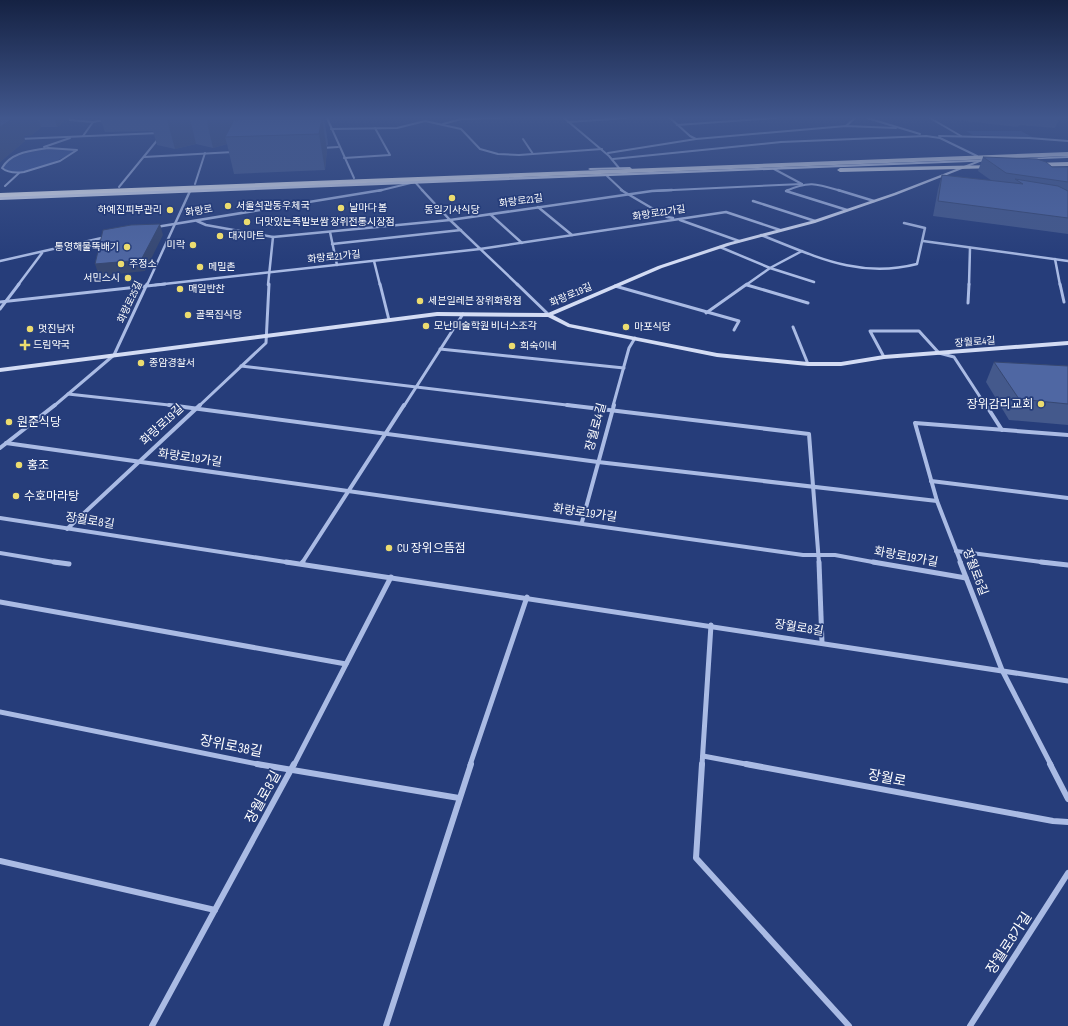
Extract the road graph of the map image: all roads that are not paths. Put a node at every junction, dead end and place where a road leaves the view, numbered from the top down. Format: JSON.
{"nodes":[{"id":1,"x":3,"y":166,"type":"edge"},
{"id":2,"x":41,"y":166,"type":"edge"},
{"id":3,"x":136,"y":166,"type":"edge"},
{"id":4,"x":201,"y":166,"type":"edge"},
{"id":5,"x":348,"y":166,"type":"edge"},
{"id":6,"x":682,"y":166,"type":"edge"},
{"id":7,"x":748,"y":166,"type":"edge"},
{"id":8,"x":846,"y":166,"type":"edge"},
{"id":9,"x":910,"y":166,"type":"edge"},
{"id":10,"x":967,"y":166,"type":"edge"},
{"id":11,"x":999,"y":166,"type":"edge"},
{"id":12,"x":619,"y":168,"type":"joint"},
{"id":13,"x":774,"y":169,"type":"junction"},
{"id":14,"x":574,"y":170,"type":"junction"},
{"id":15,"x":807,"y":171,"type":"junction"},
{"id":16,"x":19,"y":173,"type":"junction"},
{"id":17,"x":569,"y":176,"type":"junction"},
{"id":18,"x":607,"y":176,"type":"junction"},
{"id":19,"x":354,"y":178,"type":"junction"},
{"id":20,"x":935,"y":178,"type":"junction"},
{"id":21,"x":943,"y":179,"type":"edge"},
{"id":22,"x":415,"y":182,"type":"junction"},
{"id":23,"x":194,"y":184,"type":"junction"},
{"id":24,"x":802,"y":184,"type":"junction"},
{"id":25,"x":5,"y":186,"type":"dead end"},
{"id":26,"x":118,"y":187,"type":"junction"},
{"id":27,"x":190,"y":191,"type":"junction"},
{"id":28,"x":0,"y":192,"type":"edge"},
{"id":29,"x":629,"y":194,"type":"junction"},
{"id":30,"x":0,"y":198,"type":"edge"},
{"id":31,"x":753,"y":201,"type":"dead end"},
{"id":32,"x":874,"y":201,"type":"junction"},
{"id":33,"x":538,"y":207,"type":"junction"},
{"id":34,"x":847,"y":210,"type":"junction"},
{"id":35,"x":490,"y":214,"type":"junction"},
{"id":36,"x":677,"y":219,"type":"junction"},
{"id":37,"x":450,"y":220,"type":"junction"},
{"id":38,"x":197,"y":221,"type":"junction"},
{"id":39,"x":815,"y":221,"type":"junction"},
{"id":40,"x":904,"y":223,"type":"dead end"},
{"id":41,"x":175,"y":224,"type":"junction"},
{"id":42,"x":153,"y":227,"type":"edge"},
{"id":43,"x":461,"y":230,"type":"junction"},
{"id":44,"x":780,"y":230,"type":"junction"},
{"id":45,"x":330,"y":232,"type":"junction"},
{"id":46,"x":572,"y":235,"type":"junction"},
{"id":47,"x":761,"y":235,"type":"junction"},
{"id":48,"x":109,"y":237,"type":"edge"},
{"id":49,"x":274,"y":237,"type":"junction"},
{"id":50,"x":739,"y":241,"type":"junction"},
{"id":51,"x":923,"y":241,"type":"junction"},
{"id":52,"x":522,"y":243,"type":"junction"},
{"id":53,"x":332,"y":244,"type":"junction"},
{"id":54,"x":720,"y":247,"type":"junction"},
{"id":55,"x":970,"y":248,"type":"junction"},
{"id":56,"x":480,"y":249,"type":"junction"},
{"id":57,"x":802,"y":251,"type":"junction"},
{"id":58,"x":43,"y":252,"type":"junction"},
{"id":59,"x":1055,"y":259,"type":"junction"},
{"id":60,"x":1068,"y":260,"type":"edge"},
{"id":61,"x":0,"y":261,"type":"edge"},
{"id":62,"x":374,"y":261,"type":"junction"},
{"id":63,"x":337,"y":265,"type":"junction"},
{"id":64,"x":770,"y":268,"type":"junction"},
{"id":65,"x":269,"y":272,"type":"junction"},
{"id":66,"x":814,"y":282,"type":"dead end"},
{"id":67,"x":747,"y":285,"type":"junction"},
{"id":68,"x":147,"y":286,"type":"junction"},
{"id":69,"x":615,"y":286,"type":"junction"},
{"id":70,"x":0,"y":302,"type":"edge"},
{"id":71,"x":5,"y":302,"type":"junction"},
{"id":72,"x":808,"y":302,"type":"dead end"},
{"id":73,"x":1064,"y":302,"type":"dead end"},
{"id":74,"x":968,"y":303,"type":"dead end"},
{"id":75,"x":0,"y":309,"type":"edge"},
{"id":76,"x":706,"y":313,"type":"junction"},
{"id":77,"x":463,"y":314,"type":"junction"},
{"id":78,"x":549,"y":315,"type":"junction"},
{"id":79,"x":389,"y":320,"type":"junction"},
{"id":80,"x":793,"y":328,"type":"dead end"},
{"id":81,"x":734,"y":330,"type":"dead end"},
{"id":82,"x":266,"y":336,"type":"junction"},
{"id":83,"x":635,"y":338,"type":"junction"},
{"id":84,"x":1068,"y":343,"type":"edge"},
{"id":85,"x":440,"y":349,"type":"junction"},
{"id":86,"x":939,"y":353,"type":"junction"},
{"id":87,"x":114,"y":355,"type":"junction"},
{"id":88,"x":884,"y":357,"type":"junction"},
{"id":89,"x":808,"y":364,"type":"junction"},
{"id":90,"x":241,"y":366,"type":"junction"},
{"id":91,"x":624,"y":368,"type":"junction"},
{"id":92,"x":0,"y":370,"type":"edge"},
{"id":93,"x":415,"y":387,"type":"junction"},
{"id":94,"x":68,"y":394,"type":"junction"},
{"id":95,"x":196,"y":408,"type":"junction"},
{"id":96,"x":612,"y":411,"type":"junction"},
{"id":97,"x":1002,"y":430,"type":"junction"},
{"id":98,"x":386,"y":432,"type":"junction"},
{"id":99,"x":1068,"y":435,"type":"edge"},
{"id":100,"x":6,"y":444,"type":"junction"},
{"id":101,"x":0,"y":448,"type":"edge"},
{"id":102,"x":139,"y":461,"type":"junction"},
{"id":103,"x":598,"y":462,"type":"junction"},
{"id":104,"x":930,"y":481,"type":"junction"},
{"id":105,"x":813,"y":487,"type":"junction"},
{"id":106,"x":348,"y":491,"type":"junction"},
{"id":107,"x":1068,"y":498,"type":"edge"},
{"id":108,"x":937,"y":500,"type":"junction"},
{"id":109,"x":0,"y":518,"type":"edge"},
{"id":110,"x":582,"y":522,"type":"junction"},
{"id":111,"x":67,"y":528,"type":"junction"},
{"id":112,"x":956,"y":551,"type":"junction"},
{"id":113,"x":0,"y":552,"type":"edge"},
{"id":114,"x":819,"y":555,"type":"junction"},
{"id":115,"x":302,"y":563,"type":"junction"},
{"id":116,"x":68,"y":564,"type":"dead end"},
{"id":117,"x":1068,"y":565,"type":"edge"},
{"id":118,"x":391,"y":577,"type":"junction"},
{"id":119,"x":966,"y":578,"type":"junction"},
{"id":120,"x":527,"y":597,"type":"junction"},
{"id":121,"x":0,"y":602,"type":"edge"},
{"id":122,"x":711,"y":625,"type":"junction"},
{"id":123,"x":822,"y":643,"type":"junction"},
{"id":124,"x":346,"y":664,"type":"junction"},
{"id":125,"x":1002,"y":670,"type":"junction"},
{"id":126,"x":1068,"y":681,"type":"edge"},
{"id":127,"x":0,"y":712,"type":"edge"},
{"id":128,"x":702,"y":756,"type":"junction"},
{"id":129,"x":291,"y":770,"type":"junction"},
{"id":130,"x":459,"y":798,"type":"junction"},
{"id":131,"x":1068,"y":798,"type":"edge"},
{"id":132,"x":1068,"y":822,"type":"edge"},
{"id":133,"x":0,"y":861,"type":"edge"},
{"id":134,"x":1068,"y":873,"type":"edge"},
{"id":135,"x":215,"y":910,"type":"junction"},
{"id":136,"x":152,"y":1026,"type":"edge"},
{"id":137,"x":386,"y":1026,"type":"edge"},
{"id":138,"x":849,"y":1026,"type":"edge"},
{"id":139,"x":970,"y":1026,"type":"edge"}],
"edges":[{"from":1,"to":16,"type":"street"},
{"from":2,"to":16,"type":"street"},
{"from":3,"to":26,"type":"street"},
{"from":4,"to":23,"type":"street"},
{"from":5,"to":19,"type":"street"},
{"from":6,"to":12,"type":"main road"},
{"from":7,"to":30,"type":"highway"},
{"from":8,"to":13,"type":"main road","name":"화랑로"},
{"from":9,"to":15,"type":"highway"},
{"from":10,"to":20,"type":"street","name":"화랑로19길"},
{"from":11,"to":15,"type":"highway"},
{"from":12,"to":14,"type":"main road"},
{"from":13,"to":18,"type":"main road","name":"화랑로"},
{"from":13,"to":24,"type":"street"},
{"from":14,"to":17,"type":"street"},
{"from":14,"to":19,"type":"main road"},
{"from":15,"to":30,"type":"highway"},
{"from":16,"to":25,"type":"street"},
{"from":17,"to":18,"type":"main road","name":"화랑로"},
{"from":17,"to":22,"type":"main road","name":"화랑로"},
{"from":18,"to":29,"type":"street"},
{"from":19,"to":23,"type":"main road"},
{"from":20,"to":21,"type":"street"},
{"from":20,"to":32,"type":"street","name":"화랑로19길"},
{"from":22,"to":27,"type":"main road","name":"화랑로"},
{"from":22,"to":37,"type":"street"},
{"from":22,"to":38,"type":"street","name":"화랑로"},
{"from":23,"to":26,"type":"main road"},
{"from":24,"to":29,"type":"street","name":"화랑로21길"},
{"from":24,"to":32,"type":"street"},
{"from":24,"to":34,"type":"street"},
{"from":26,"to":28,"type":"main road"},
{"from":27,"to":30,"type":"main road","name":"화랑로"},
{"from":27,"to":41,"type":"street","name":"화랑로25길"},
{"from":29,"to":33,"type":"street","name":"화랑로21길"},
{"from":29,"to":36,"type":"street"},
{"from":31,"to":39,"type":"street"},
{"from":32,"to":34,"type":"street","name":"화랑로19길"},
{"from":33,"to":35,"type":"street","name":"화랑로21길"},
{"from":33,"to":46,"type":"street"},
{"from":34,"to":39,"type":"street","name":"화랑로19길"},
{"from":35,"to":37,"type":"street","name":"화랑로21길"},
{"from":35,"to":52,"type":"street"},
{"from":36,"to":44,"type":"street","name":"화랑로21가길"},
{"from":36,"to":46,"type":"street","name":"화랑로21가길"},
{"from":36,"to":50,"type":"street"},
{"from":37,"to":43,"type":"street"},
{"from":37,"to":45,"type":"street","name":"화랑로21길"},
{"from":38,"to":41,"type":"street","name":"화랑로"},
{"from":38,"to":49,"type":"street","name":"화랑로21길"},
{"from":39,"to":44,"type":"street","name":"화랑로19길"},
{"from":40,"to":51,"type":"street"},
{"from":41,"to":42,"type":"street","name":"화랑로"},
{"from":41,"to":68,"type":"street","name":"화랑로25길"},
{"from":43,"to":53,"type":"street"},
{"from":43,"to":56,"type":"street"},
{"from":44,"to":47,"type":"street","name":"화랑로19길"},
{"from":45,"to":49,"type":"street","name":"화랑로21길"},
{"from":45,"to":53,"type":"street"},
{"from":46,"to":52,"type":"street","name":"화랑로21가길"},
{"from":47,"to":50,"type":"street","name":"화랑로19길"},
{"from":47,"to":57,"type":"street"},
{"from":48,"to":58,"type":"street"},
{"from":49,"to":65,"type":"street","name":"화랑로19길"},
{"from":50,"to":54,"type":"street","name":"화랑로19길"},
{"from":51,"to":55,"type":"street"},
{"from":51,"to":57,"type":"street"},
{"from":52,"to":56,"type":"street","name":"화랑로21가길"},
{"from":53,"to":63,"type":"street"},
{"from":54,"to":64,"type":"street"},
{"from":54,"to":69,"type":"street","name":"화랑로19길"},
{"from":55,"to":59,"type":"street"},
{"from":55,"to":74,"type":"street"},
{"from":56,"to":62,"type":"street","name":"화랑로21가길"},
{"from":56,"to":78,"type":"street"},
{"from":57,"to":64,"type":"street"},
{"from":58,"to":61,"type":"street"},
{"from":58,"to":71,"type":"street"},
{"from":59,"to":60,"type":"street"},
{"from":59,"to":73,"type":"street"},
{"from":62,"to":63,"type":"street","name":"화랑로21가길"},
{"from":62,"to":79,"type":"street"},
{"from":63,"to":65,"type":"street","name":"화랑로21가길"},
{"from":64,"to":66,"type":"street"},
{"from":64,"to":67,"type":"street"},
{"from":65,"to":68,"type":"street","name":"화랑로21가길"},
{"from":65,"to":82,"type":"street","name":"화랑로19길"},
{"from":67,"to":72,"type":"street"},
{"from":67,"to":76,"type":"street"},
{"from":68,"to":71,"type":"street","name":"화랑로21가길"},
{"from":68,"to":87,"type":"street","name":"화랑로25길"},
{"from":69,"to":76,"type":"street"},
{"from":69,"to":78,"type":"street","name":"화랑로19길"},
{"from":70,"to":71,"type":"street","name":"화랑로21가길"},
{"from":71,"to":75,"type":"street"},
{"from":76,"to":81,"type":"street"},
{"from":77,"to":78,"type":"street","name":"화랑로19길"},
{"from":77,"to":79,"type":"street","name":"화랑로19길"},
{"from":77,"to":85,"type":"street"},
{"from":78,"to":83,"type":"street","name":"장월로4길"},
{"from":79,"to":82,"type":"street","name":"화랑로19길"},
{"from":80,"to":89,"type":"street"},
{"from":82,"to":87,"type":"street","name":"화랑로19길"},
{"from":82,"to":90,"type":"street","name":"화랑로19길"},
{"from":83,"to":89,"type":"street","name":"장월로4길"},
{"from":83,"to":91,"type":"street","name":"장월로4길"},
{"from":84,"to":86,"type":"street","name":"장월로4길"},
{"from":85,"to":91,"type":"street"},
{"from":85,"to":93,"type":"street"},
{"from":86,"to":88,"type":"street","name":"장월로4길"},
{"from":86,"to":88,"type":"street"},
{"from":86,"to":97,"type":"street"},
{"from":87,"to":92,"type":"street","name":"화랑로19길"},
{"from":87,"to":94,"type":"street"},
{"from":88,"to":89,"type":"street","name":"장월로4길"},
{"from":90,"to":93,"type":"street"},
{"from":90,"to":95,"type":"street","name":"화랑로19길"},
{"from":91,"to":96,"type":"street","name":"장월로4길"},
{"from":93,"to":96,"type":"street"},
{"from":93,"to":98,"type":"street"},
{"from":94,"to":95,"type":"street"},
{"from":94,"to":100,"type":"street"},
{"from":95,"to":98,"type":"street"},
{"from":95,"to":102,"type":"street","name":"화랑로19길"},
{"from":96,"to":103,"type":"street","name":"장월로4길"},
{"from":96,"to":105,"type":"street"},
{"from":97,"to":99,"type":"street","name":"장월로6길"},
{"from":97,"to":104,"type":"street","name":"장월로6길"},
{"from":98,"to":103,"type":"street"},
{"from":98,"to":106,"type":"street"},
{"from":100,"to":101,"type":"street"},
{"from":100,"to":102,"type":"street","name":"화랑로19가길"},
{"from":102,"to":106,"type":"street","name":"화랑로19가길"},
{"from":102,"to":111,"type":"street","name":"화랑로19길"},
{"from":103,"to":105,"type":"street"},
{"from":103,"to":110,"type":"street","name":"장월로4길"},
{"from":104,"to":107,"type":"street"},
{"from":104,"to":108,"type":"street","name":"장월로6길"},
{"from":105,"to":108,"type":"street"},
{"from":105,"to":114,"type":"street"},
{"from":106,"to":110,"type":"street","name":"화랑로19가길"},
{"from":106,"to":115,"type":"street"},
{"from":108,"to":112,"type":"street","name":"장월로6길"},
{"from":109,"to":111,"type":"street","name":"장월로8길"},
{"from":110,"to":114,"type":"street","name":"화랑로19가길"},
{"from":111,"to":115,"type":"street","name":"장월로8길"},
{"from":112,"to":117,"type":"street"},
{"from":112,"to":119,"type":"street","name":"장월로6길"},
{"from":113,"to":116,"type":"street"},
{"from":114,"to":119,"type":"street","name":"화랑로19가길"},
{"from":114,"to":123,"type":"street"},
{"from":115,"to":118,"type":"street","name":"장월로8길"},
{"from":118,"to":120,"type":"street","name":"장월로8길"},
{"from":118,"to":124,"type":"street","name":"장월로8길"},
{"from":119,"to":125,"type":"street","name":"장월로6길"},
{"from":120,"to":122,"type":"street","name":"장월로8길"},
{"from":120,"to":130,"type":"street"},
{"from":121,"to":124,"type":"street"},
{"from":122,"to":123,"type":"street","name":"장월로8길"},
{"from":122,"to":128,"type":"street"},
{"from":123,"to":125,"type":"street","name":"장월로8길"},
{"from":124,"to":129,"type":"street","name":"장월로8길"},
{"from":125,"to":126,"type":"street","name":"장월로8길"},
{"from":125,"to":131,"type":"street"},
{"from":127,"to":129,"type":"street","name":"장위로38길"},
{"from":128,"to":132,"type":"street","name":"장월로"},
{"from":128,"to":138,"type":"street"},
{"from":129,"to":130,"type":"street","name":"장위로38길"},
{"from":129,"to":135,"type":"street","name":"장월로8길"},
{"from":130,"to":137,"type":"street"},
{"from":133,"to":135,"type":"street"},
{"from":134,"to":139,"type":"street","name":"장월로8가길"},
{"from":135,"to":136,"type":"street","name":"장월로8길"}]}
